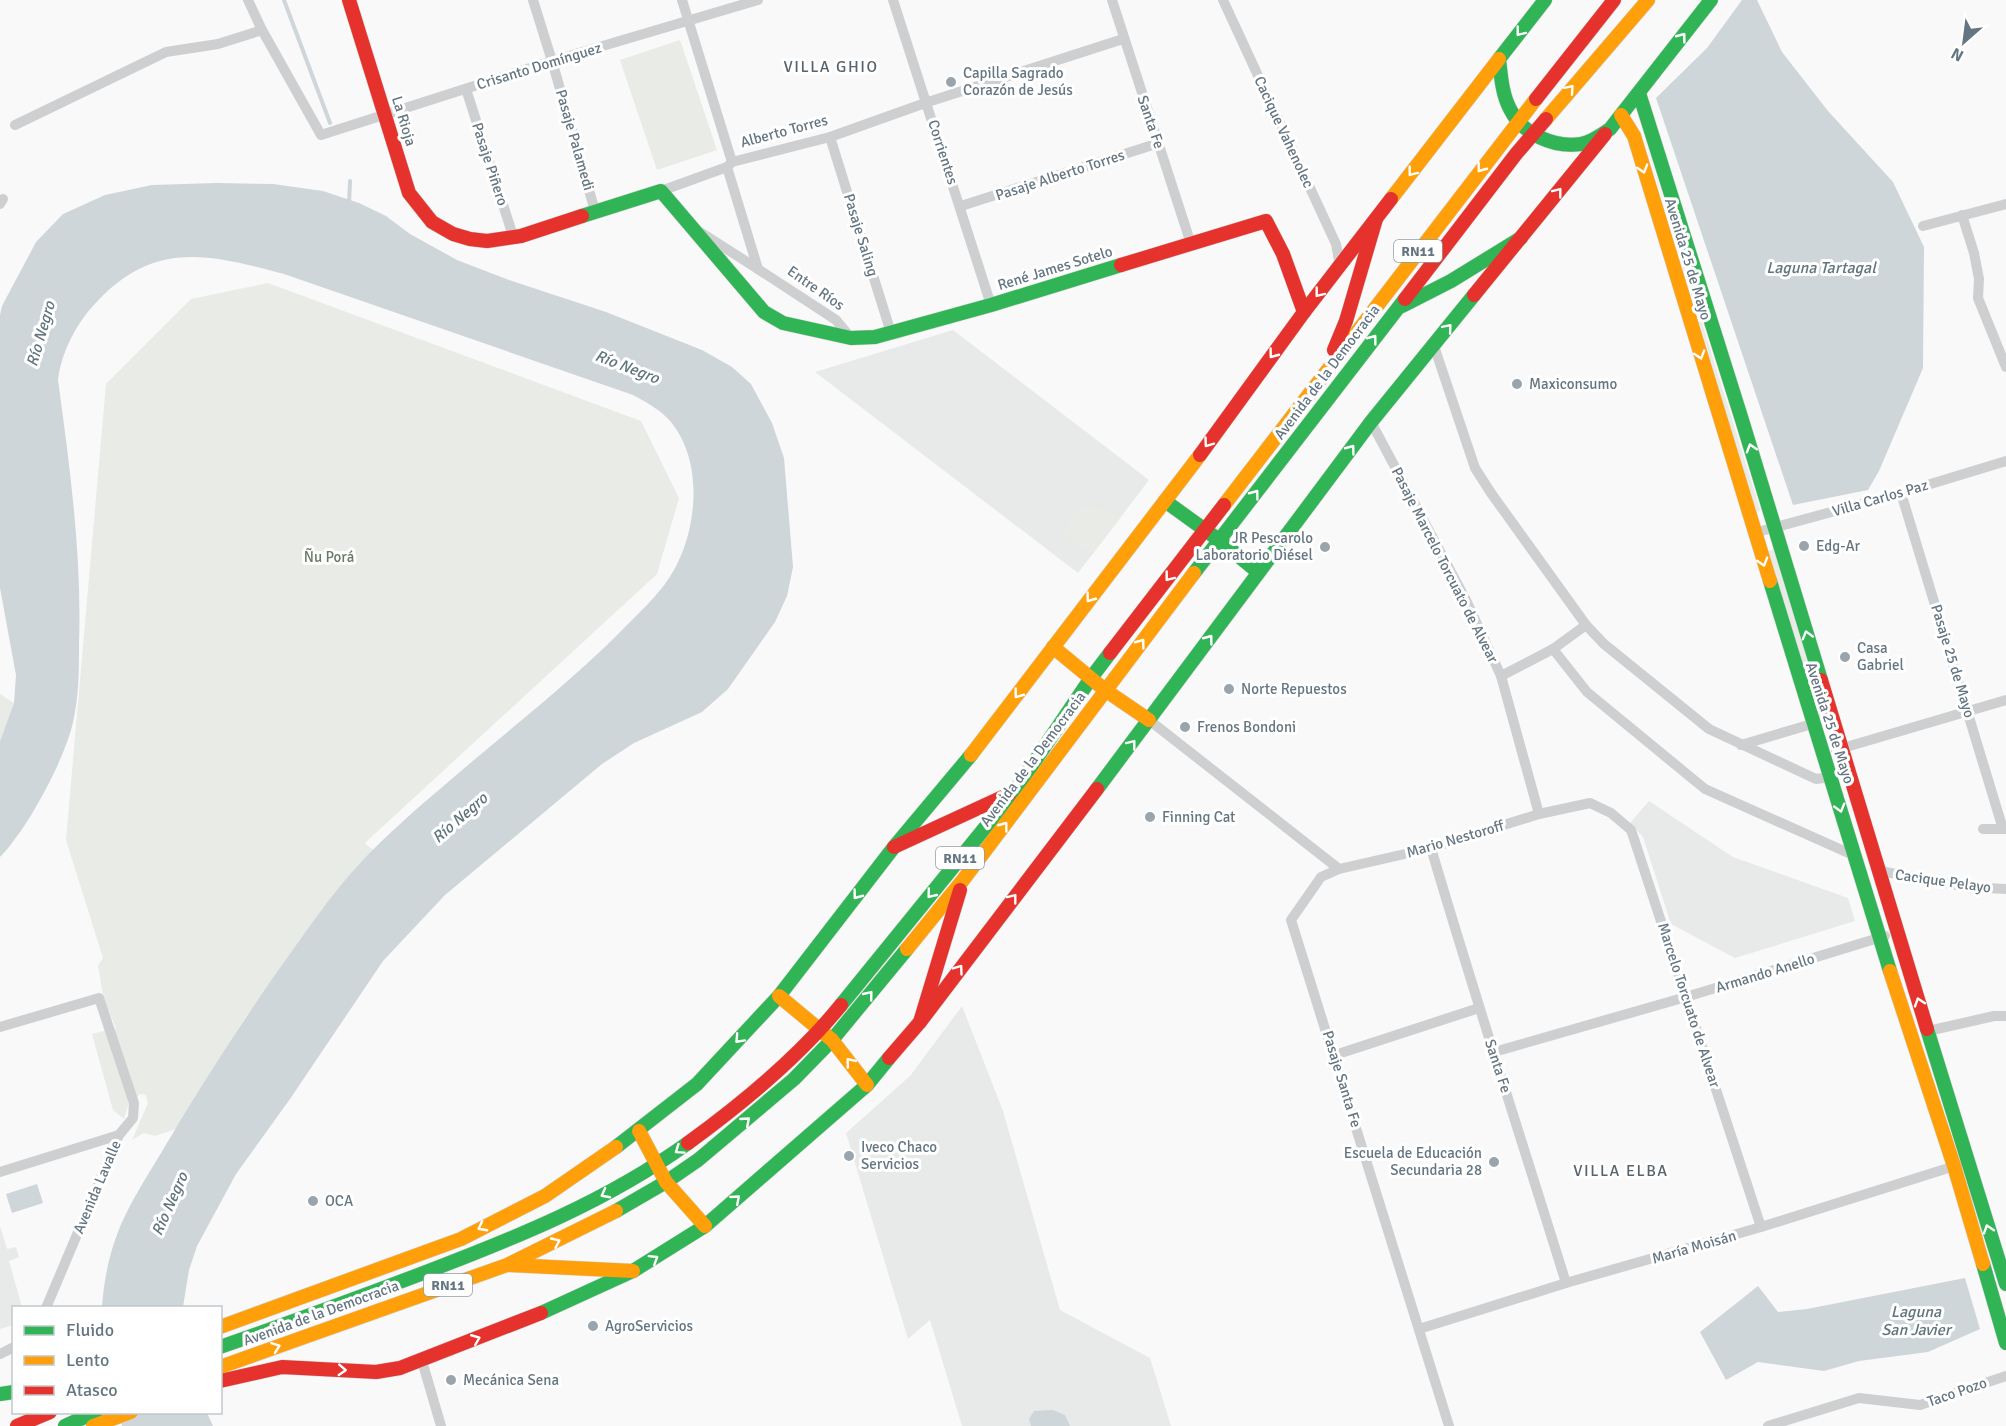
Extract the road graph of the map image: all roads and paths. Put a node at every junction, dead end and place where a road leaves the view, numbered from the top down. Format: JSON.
{"nodes":[{"id":1,"x":248,"y":0,"type":"edge"},
{"id":2,"x":349,"y":0,"type":"edge"},
{"id":3,"x":533,"y":0,"type":"edge"},
{"id":4,"x":682,"y":0,"type":"edge"},
{"id":5,"x":758,"y":0,"type":"edge"},
{"id":6,"x":893,"y":0,"type":"edge"},
{"id":7,"x":1112,"y":0,"type":"edge"},
{"id":8,"x":1223,"y":0,"type":"edge"},
{"id":9,"x":1545,"y":0,"type":"edge"},
{"id":10,"x":1614,"y":0,"type":"edge"},
{"id":11,"x":1648,"y":0,"type":"edge"},
{"id":12,"x":1711,"y":0,"type":"edge"},
{"id":13,"x":688,"y":22,"type":"junction"},
{"id":14,"x":262,"y":30,"type":"junction"},
{"id":15,"x":1123,"y":39,"type":"junction"},
{"id":16,"x":1499,"y":59,"type":"junction"},
{"id":17,"x":552,"y":61,"type":"junction"},
{"id":18,"x":466,"y":89,"type":"junction"},
{"id":19,"x":1639,"y":93,"type":"junction"},
{"id":20,"x":928,"y":102,"type":"junction"},
{"id":21,"x":1621,"y":115,"type":"junction"},
{"id":22,"x":385,"y":116,"type":"junction"},
{"id":23,"x":1518,"y":122,"type":"junction"},
{"id":24,"x":15,"y":125,"type":"dead end"},
{"id":25,"x":1610,"y":129,"type":"junction"},
{"id":26,"x":1533,"y":135,"type":"junction"},
{"id":27,"x":830,"y":137,"type":"junction"},
{"id":28,"x":1159,"y":143,"type":"junction"},
{"id":29,"x":730,"y":165,"type":"junction"},
{"id":30,"x":661,"y":191,"type":"junction"},
{"id":31,"x":2006,"y":204,"type":"edge"},
{"id":32,"x":961,"y":206,"type":"junction"},
{"id":33,"x":595,"y":211,"type":"junction"},
{"id":34,"x":1962,"y":215,"type":"junction"},
{"id":35,"x":1376,"y":219,"type":"junction"},
{"id":36,"x":692,"y":226,"type":"junction"},
{"id":37,"x":1923,"y":226,"type":"dead end"},
{"id":38,"x":454,"y":234,"type":"joint"},
{"id":39,"x":1521,"y":238,"type":"junction"},
{"id":40,"x":514,"y":239,"type":"junction"},
{"id":41,"x":1191,"y":244,"type":"junction"},
{"id":42,"x":1341,"y":266,"type":"junction"},
{"id":43,"x":758,"y":270,"type":"junction"},
{"id":44,"x":991,"y":305,"type":"junction"},
{"id":45,"x":1396,"y":308,"type":"junction"},
{"id":46,"x":1304,"y":312,"type":"junction"},
{"id":47,"x":891,"y":333,"type":"junction"},
{"id":48,"x":851,"y":338,"type":"junction"},
{"id":49,"x":1434,"y":346,"type":"junction"},
{"id":50,"x":2006,"y":367,"type":"edge"},
{"id":51,"x":1320,"y":380,"type":"junction"},
{"id":52,"x":1371,"y":422,"type":"junction"},
{"id":53,"x":2006,"y":461,"type":"edge"},
{"id":54,"x":1901,"y":493,"type":"junction"},
{"id":55,"x":1165,"y":501,"type":"junction"},
{"id":56,"x":1776,"y":527,"type":"junction"},
{"id":57,"x":1205,"y":530,"type":"junction"},
{"id":58,"x":1754,"y":533,"type":"junction"},
{"id":59,"x":1219,"y":540,"type":"junction"},
{"id":60,"x":1258,"y":572,"type":"junction"},
{"id":61,"x":1586,"y":625,"type":"junction"},
{"id":62,"x":1053,"y":647,"type":"junction"},
{"id":63,"x":1553,"y":649,"type":"junction"},
{"id":64,"x":1501,"y":676,"type":"junction"},
{"id":65,"x":1091,"y":678,"type":"junction"},
{"id":66,"x":1105,"y":690,"type":"junction"},
{"id":67,"x":2006,"y":700,"type":"edge"},
{"id":68,"x":1968,"y":711,"type":"junction"},
{"id":69,"x":1149,"y":720,"type":"junction"},
{"id":70,"x":1812,"y":724,"type":"junction"},
{"id":71,"x":1741,"y":745,"type":"junction"},
{"id":72,"x":1841,"y":748,"type":"junction"},
{"id":73,"x":1823,"y":754,"type":"junction"},
{"id":74,"x":1831,"y":777,"type":"junction"},
{"id":75,"x":1014,"y":792,"type":"junction"},
{"id":76,"x":1590,"y":803,"type":"joint"},
{"id":77,"x":1539,"y":814,"type":"junction"},
{"id":78,"x":1983,"y":829,"type":"dead end"},
{"id":79,"x":2004,"y":829,"type":"edge"},
{"id":80,"x":894,"y":847,"type":"junction"},
{"id":81,"x":1431,"y":848,"type":"junction"},
{"id":82,"x":1853,"y":855,"type":"junction"},
{"id":83,"x":1339,"y":869,"type":"junction"},
{"id":84,"x":1880,"y":872,"type":"junction"},
{"id":85,"x":1321,"y":877,"type":"joint"},
{"id":86,"x":963,"y":880,"type":"junction"},
{"id":87,"x":2006,"y":890,"type":"edge"},
{"id":88,"x":1896,"y":933,"type":"junction"},
{"id":89,"x":1879,"y":938,"type":"junction"},
{"id":90,"x":779,"y":996,"type":"junction"},
{"id":91,"x":1686,"y":997,"type":"junction"},
{"id":92,"x":1479,"y":1008,"type":"junction"},
{"id":93,"x":2006,"y":1016,"type":"edge"},
{"id":94,"x":920,"y":1022,"type":"junction"},
{"id":95,"x":0,"y":1028,"type":"edge"},
{"id":96,"x":818,"y":1029,"type":"junction"},
{"id":97,"x":1928,"y":1031,"type":"junction"},
{"id":98,"x":832,"y":1040,"type":"junction"},
{"id":99,"x":1494,"y":1052,"type":"junction"},
{"id":100,"x":1335,"y":1055,"type":"junction"},
{"id":101,"x":867,"y":1084,"type":"junction"},
{"id":102,"x":639,"y":1131,"type":"junction"},
{"id":103,"x":119,"y":1136,"type":"junction"},
{"id":104,"x":1961,"y":1164,"type":"junction"},
{"id":105,"x":656,"y":1166,"type":"junction"},
{"id":106,"x":0,"y":1172,"type":"edge"},
{"id":107,"x":666,"y":1182,"type":"junction"},
{"id":108,"x":705,"y":1226,"type":"junction"},
{"id":109,"x":1761,"y":1227,"type":"junction"},
{"id":110,"x":507,"y":1264,"type":"junction"},
{"id":111,"x":633,"y":1271,"type":"junction"},
{"id":112,"x":1566,"y":1283,"type":"junction"},
{"id":113,"x":2006,"y":1284,"type":"edge"},
{"id":114,"x":47,"y":1306,"type":"edge"},
{"id":115,"x":222,"y":1327,"type":"edge"},
{"id":116,"x":1419,"y":1329,"type":"junction"},
{"id":117,"x":2006,"y":1343,"type":"edge"},
{"id":118,"x":222,"y":1346,"type":"edge"},
{"id":119,"x":422,"y":1361,"type":"junction"},
{"id":120,"x":222,"y":1376,"type":"edge"},
{"id":121,"x":222,"y":1376,"type":"edge"},
{"id":122,"x":2006,"y":1376,"type":"edge"},
{"id":123,"x":47,"y":1414,"type":"edge"},
{"id":124,"x":123,"y":1414,"type":"edge"},
{"id":125,"x":93,"y":1418,"type":"edge"},
{"id":126,"x":17,"y":1426,"type":"edge"},
{"id":127,"x":65,"y":1426,"type":"edge"},
{"id":128,"x":441,"y":1426,"type":"edge"},
{"id":129,"x":1449,"y":1426,"type":"edge"},
{"id":130,"x":1768,"y":1426,"type":"edge"}],
"edges":[{"from":1,"to":14,"type":"street"},
{"from":2,"to":22,"type":"main road","name":"La Rioja"},
{"from":3,"to":17,"type":"street","name":"Pasaje Palamedi"},
{"from":4,"to":13,"type":"street"},
{"from":5,"to":13,"type":"street","name":"Crisanto Domínguez"},
{"from":6,"to":20,"type":"street","name":"Corrientes"},
{"from":7,"to":15,"type":"street","name":"Santa Fe"},
{"from":8,"to":42,"type":"street","name":"Cacique Vahenolec"},
{"from":9,"to":16,"type":"main road","number":"RN11","one_way":true},
{"from":10,"to":23,"type":"main road","name":"Avenida de la Democracia","number":"RN11"},
{"from":26,"to":11,"type":"main road","name":"Avenida de la Democracia","number":"RN11","one_way":true},
{"from":19,"to":12,"type":"main road","name":"Avenida de la Democracia","one_way":true},
{"from":13,"to":17,"type":"street","name":"Crisanto Domínguez"},
{"from":13,"to":29,"type":"street"},
{"from":14,"to":22,"type":"street","name":"Crisanto Domínguez"},
{"from":14,"to":24,"type":"street"},
{"from":15,"to":20,"type":"street","name":"Alberto Torres"},
{"from":15,"to":28,"type":"street","name":"Santa Fe"},
{"from":16,"to":23,"type":"main road"},
{"from":16,"to":35,"type":"main road","name":"Avenida de la Democracia","number":"RN11","one_way":true},
{"from":17,"to":18,"type":"street","name":"Crisanto Domínguez"},
{"from":17,"to":33,"type":"street","name":"Pasaje Palamedi"},
{"from":18,"to":22,"type":"street","name":"Crisanto Domínguez"},
{"from":18,"to":40,"type":"street","name":"Pasaje Piñero"},
{"from":19,"to":21,"type":"main road","name":"Avenida de la Democracia"},
{"from":56,"to":19,"type":"main road","name":"Avenida 25 de Mayo","one_way":true},
{"from":20,"to":27,"type":"street","name":"Alberto Torres"},
{"from":20,"to":32,"type":"street","name":"Corrientes"},
{"from":21,"to":25,"type":"main road","name":"Avenida de la Democracia"},
{"from":21,"to":58,"type":"main road","name":"Avenida 25 de Mayo","one_way":true},
{"from":22,"to":38,"type":"main road","name":"La Rioja"},
{"from":23,"to":26,"type":"main road"},
{"from":23,"to":51,"type":"main road","name":"Avenida de la Democracia","number":"RN11","one_way":true},
{"from":25,"to":26,"type":"main road"},
{"from":39,"to":25,"type":"main road","name":"Avenida de la Democracia","one_way":true},
{"from":26,"to":45,"type":"main road","name":"Avenida de la Democracia","number":"RN11"},
{"from":27,"to":29,"type":"street","name":"Alberto Torres"},
{"from":27,"to":47,"type":"street","name":"Pasaje Saling"},
{"from":28,"to":32,"type":"street","name":"Pasaje Alberto Torres"},
{"from":28,"to":41,"type":"street","name":"Santa Fe"},
{"from":29,"to":30,"type":"street","name":"Alberto Torres"},
{"from":29,"to":43,"type":"street"},
{"from":30,"to":33,"type":"main road","name":"Alberto Torres"},
{"from":30,"to":36,"type":"main road","name":"Entre Ríos"},
{"from":31,"to":34,"type":"street"},
{"from":32,"to":44,"type":"street","name":"Corrientes"},
{"from":33,"to":40,"type":"main road","name":"Alberto Torres"},
{"from":34,"to":37,"type":"street"},
{"from":34,"to":50,"type":"street"},
{"from":35,"to":42,"type":"main road","name":"Avenida de la Democracia","number":"RN11"},
{"from":35,"to":51,"type":"main road","number":"RN11"},
{"from":36,"to":43,"type":"street","name":"Entre Ríos"},
{"from":36,"to":48,"type":"main road","name":"Entre Ríos"},
{"from":38,"to":40,"type":"main road","name":"Alberto Torres"},
{"from":39,"to":45,"type":"main road"},
{"from":49,"to":39,"type":"main road","name":"Avenida de la Democracia","one_way":true},
{"from":41,"to":44,"type":"main road","name":"René James Sotelo"},
{"from":41,"to":46,"type":"main road","name":"René James Sotelo"},
{"from":42,"to":46,"type":"main road","name":"Avenida de la Democracia","number":"RN11","one_way":true},
{"from":43,"to":48,"type":"street","name":"Entre Ríos"},
{"from":44,"to":47,"type":"main road","name":"René James Sotelo"},
{"from":59,"to":45,"type":"main road","name":"Avenida de la Democracia","number":"RN11","one_way":true},
{"from":46,"to":55,"type":"main road","name":"Avenida de la Democracia","number":"RN11","one_way":true},
{"from":47,"to":48,"type":"main road","name":"René James Sotelo"},
{"from":49,"to":52,"type":"main road","name":"Avenida de la Democracia"},
{"from":49,"to":61,"type":"street"},
{"from":51,"to":57,"type":"main road","name":"Avenida de la Democracia","number":"RN11"},
{"from":60,"to":52,"type":"main road","name":"Avenida de la Democracia","one_way":true},
{"from":52,"to":64,"type":"street","name":"Pasaje Marcelo Torcuato de Alvear"},
{"from":53,"to":54,"type":"street","name":"Villa Carlos Paz"},
{"from":54,"to":56,"type":"street","name":"Villa Carlos Paz"},
{"from":54,"to":68,"type":"street","name":"Pasaje 25 de Mayo"},
{"from":55,"to":57,"type":"main road"},
{"from":55,"to":62,"type":"main road","name":"Avenida de la Democracia","number":"RN11","one_way":true},
{"from":56,"to":58,"type":"street","name":"Villa Carlos Paz"},
{"from":72,"to":56,"type":"main road","name":"Avenida 25 de Mayo","one_way":true},
{"from":57,"to":59,"type":"main road"},
{"from":57,"to":65,"type":"main road","name":"Avenida de la Democracia","number":"RN11","one_way":true},
{"from":58,"to":70,"type":"main road","name":"Avenida 25 de Mayo","one_way":true},
{"from":59,"to":60,"type":"main road"},
{"from":66,"to":59,"type":"main road","name":"Avenida de la Democracia","number":"RN11","one_way":true},
{"from":69,"to":60,"type":"main road","name":"Avenida de la Democracia","one_way":true},
{"from":61,"to":63,"type":"street"},
{"from":61,"to":71,"type":"street"},
{"from":62,"to":65,"type":"main road"},
{"from":62,"to":80,"type":"main road","name":"Avenida de la Democracia","number":"RN11","one_way":true},
{"from":63,"to":64,"type":"street"},
{"from":63,"to":82,"type":"street"},
{"from":64,"to":77,"type":"street","name":"Pasaje Marcelo Torcuato de Alvear"},
{"from":65,"to":66,"type":"main road"},
{"from":65,"to":75,"type":"main road","name":"Avenida de la Democracia","number":"RN11"},
{"from":66,"to":69,"type":"main road"},
{"from":86,"to":66,"type":"main road","name":"Avenida de la Democracia","number":"RN11","one_way":true},
{"from":67,"to":68,"type":"street"},
{"from":68,"to":72,"type":"street"},
{"from":68,"to":79,"type":"street","name":"Pasaje 25 de Mayo"},
{"from":69,"to":83,"type":"street"},
{"from":94,"to":69,"type":"main road","name":"Avenida de la Democracia","one_way":true},
{"from":70,"to":71,"type":"street"},
{"from":70,"to":73,"type":"main road","name":"Avenida 25 de Mayo"},
{"from":71,"to":74,"type":"street"},
{"from":72,"to":73,"type":"street"},
{"from":72,"to":84,"type":"main road","name":"Avenida 25 de Mayo"},
{"from":73,"to":74,"type":"main road","name":"Avenida 25 de Mayo"},
{"from":74,"to":82,"type":"main road","name":"Avenida 25 de Mayo","one_way":true},
{"from":75,"to":80,"type":"main road"},
{"from":75,"to":96,"type":"main road","name":"Avenida de la Democracia","number":"RN11","one_way":true},
{"from":76,"to":77,"type":"street","name":"Mario Nestoroff"},
{"from":76,"to":91,"type":"street","name":"Marcelo Torcuato de Alvear"},
{"from":77,"to":81,"type":"street","name":"Mario Nestoroff"},
{"from":78,"to":79,"type":"street"},
{"from":80,"to":90,"type":"main road","name":"Avenida de la Democracia","number":"RN11","one_way":true},
{"from":81,"to":83,"type":"street","name":"Mario Nestoroff"},
{"from":81,"to":92,"type":"street","name":"Santa Fe"},
{"from":82,"to":89,"type":"main road","name":"Avenida 25 de Mayo"},
{"from":83,"to":85,"type":"street","name":"Mario Nestoroff"},
{"from":84,"to":87,"type":"street","name":"Cacique Pelayo"},
{"from":84,"to":88,"type":"main road","name":"Avenida 25 de Mayo"},
{"from":85,"to":100,"type":"street","name":"Pasaje Santa Fe"},
{"from":86,"to":94,"type":"main road"},
{"from":98,"to":86,"type":"main road","name":"Avenida de la Democracia","number":"RN11","one_way":true},
{"from":88,"to":89,"type":"street","name":"Armando Anello"},
{"from":97,"to":88,"type":"main road","name":"Avenida 25 de Mayo","one_way":true},
{"from":89,"to":91,"type":"street","name":"Armando Anello"},
{"from":89,"to":104,"type":"main road","name":"Avenida 25 de Mayo"},
{"from":90,"to":96,"type":"main road"},
{"from":90,"to":102,"type":"main road","name":"Avenida de la Democracia","number":"RN11","one_way":true},
{"from":91,"to":99,"type":"street","name":"Armando Anello"},
{"from":91,"to":109,"type":"street","name":"Marcelo Torcuato de Alvear"},
{"from":92,"to":99,"type":"street","name":"Santa Fe"},
{"from":92,"to":100,"type":"street"},
{"from":93,"to":97,"type":"street"},
{"from":94,"to":101,"type":"main road","name":"Avenida de la Democracia"},
{"from":95,"to":103,"type":"street","name":"Avenida Lavalle"},
{"from":96,"to":98,"type":"main road"},
{"from":96,"to":105,"type":"main road","name":"Avenida de la Democracia","number":"RN11","one_way":true},
{"from":97,"to":104,"type":"main road","name":"Avenida 25 de Mayo"},
{"from":101,"to":98,"type":"main road","one_way":true},
{"from":107,"to":98,"type":"main road","name":"Avenida de la Democracia","number":"RN11","one_way":true},
{"from":99,"to":112,"type":"street","name":"Santa Fe"},
{"from":100,"to":116,"type":"street","name":"Pasaje Santa Fe"},
{"from":108,"to":101,"type":"main road","name":"Avenida de la Democracia","one_way":true},
{"from":102,"to":105,"type":"main road"},
{"from":102,"to":115,"type":"main road","name":"Avenida de la Democracia","number":"RN11","one_way":true},
{"from":103,"to":106,"type":"street"},
{"from":103,"to":114,"type":"street","name":"Avenida Lavalle"},
{"from":104,"to":109,"type":"street","name":"María Moisán"},
{"from":113,"to":104,"type":"main road","name":"Avenida 25 de Mayo","one_way":true},
{"from":104,"to":117,"type":"main road","name":"Avenida 25 de Mayo"},
{"from":105,"to":107,"type":"main road"},
{"from":105,"to":118,"type":"main road","name":"Avenida de la Democracia","number":"RN11","one_way":true},
{"from":107,"to":108,"type":"main road"},
{"from":110,"to":107,"type":"main road","name":"Avenida de la Democracia","number":"RN11","one_way":true},
{"from":111,"to":108,"type":"main road","name":"Avenida de la Democracia","one_way":true},
{"from":109,"to":112,"type":"street","name":"María Moisán"},
{"from":110,"to":111,"type":"main road"},
{"from":120,"to":110,"type":"main road","name":"Avenida de la Democracia","number":"RN11","one_way":true},
{"from":119,"to":111,"type":"main road","name":"Avenida de la Democracia","one_way":true},
{"from":112,"to":116,"type":"street","name":"María Moisán"},
{"from":116,"to":129,"type":"street","name":"Pasaje Santa Fe"},
{"from":121,"to":119,"type":"main road","name":"Avenida de la Democracia","one_way":true},
{"from":119,"to":128,"type":"street"},
{"from":122,"to":130,"type":"street","name":"Taco Pozo"},
{"from":123,"to":126,"type":"main road"},
{"from":124,"to":125,"type":"main road"},
{"from":125,"to":127,"type":"main road"}]}
